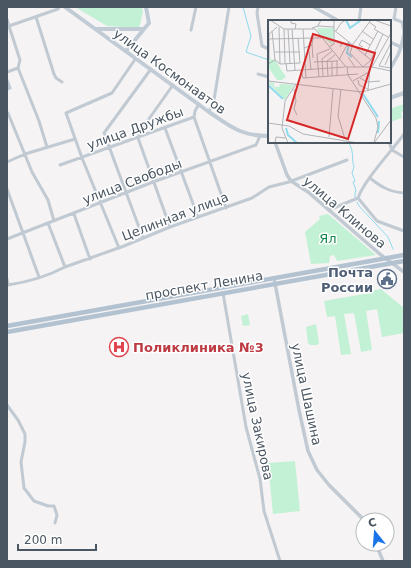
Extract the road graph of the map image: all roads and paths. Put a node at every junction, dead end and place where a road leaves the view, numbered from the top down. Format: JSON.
{"nodes":[{"id":1,"x":59,"y":7,"type":"edge"},
{"id":2,"x":65,"y":7,"type":"edge"},
{"id":3,"x":146,"y":7,"type":"edge"},
{"id":4,"x":196,"y":7,"type":"edge"},
{"id":5,"x":229,"y":7,"type":"edge"},
{"id":6,"x":258,"y":7,"type":"edge"},
{"id":7,"x":314,"y":7,"type":"edge"},
{"id":8,"x":324,"y":7,"type":"edge"},
{"id":9,"x":361,"y":7,"type":"edge"},
{"id":10,"x":396,"y":7,"type":"edge"},
{"id":11,"x":323,"y":13,"type":"junction"},
{"id":12,"x":36,"y":17,"type":"junction"},
{"id":13,"x":7,"y":19,"type":"edge"},
{"id":14,"x":338,"y":20,"type":"edge"},
{"id":15,"x":359,"y":20,"type":"edge"},
{"id":16,"x":9,"y":26,"type":"junction"},
{"id":17,"x":96,"y":29,"type":"junction"},
{"id":18,"x":144,"y":29,"type":"junction"},
{"id":19,"x":191,"y":30,"type":"dead end"},
{"id":20,"x":391,"y":42,"type":"edge"},
{"id":21,"x":401,"y":47,"type":"junction"},
{"id":22,"x":268,"y":49,"type":"edge"},
{"id":23,"x":126,"y":51,"type":"junction"},
{"id":24,"x":136,"y":58,"type":"junction"},
{"id":25,"x":391,"y":67,"type":"edge"},
{"id":26,"x":18,"y":68,"type":"junction"},
{"id":27,"x":151,"y":69,"type":"junction"},
{"id":28,"x":7,"y":72,"type":"edge"},
{"id":29,"x":258,"y":74,"type":"dead end"},
{"id":30,"x":268,"y":77,"type":"edge"},
{"id":31,"x":7,"y":80,"type":"edge"},
{"id":32,"x":62,"y":82,"type":"dead end"},
{"id":33,"x":173,"y":85,"type":"junction"},
{"id":34,"x":7,"y":89,"type":"edge"},
{"id":35,"x":404,"y":93,"type":"edge"},
{"id":36,"x":391,"y":98,"type":"edge"},
{"id":37,"x":199,"y":104,"type":"junction"},
{"id":38,"x":209,"y":112,"type":"junction"},
{"id":39,"x":8,"y":113,"type":"dead end"},
{"id":40,"x":194,"y":117,"type":"junction"},
{"id":41,"x":165,"y":128,"type":"junction"},
{"id":42,"x":404,"y":134,"type":"edge"},
{"id":43,"x":260,"y":136,"type":"junction"},
{"id":44,"x":268,"y":136,"type":"edge"},
{"id":45,"x":138,"y":138,"type":"junction"},
{"id":46,"x":75,"y":139,"type":"junction"},
{"id":47,"x":274,"y":143,"type":"edge"},
{"id":48,"x":389,"y":143,"type":"edge"},
{"id":49,"x":47,"y":146,"type":"junction"},
{"id":50,"x":110,"y":148,"type":"junction"},
{"id":51,"x":392,"y":150,"type":"junction"},
{"id":52,"x":24,"y":154,"type":"junction"},
{"id":53,"x":404,"y":157,"type":"edge"},
{"id":54,"x":82,"y":158,"type":"junction"},
{"id":55,"x":347,"y":160,"type":"dead end"},
{"id":56,"x":7,"y":162,"type":"edge"},
{"id":57,"x":209,"y":162,"type":"junction"},
{"id":58,"x":60,"y":165,"type":"dead end"},
{"id":59,"x":181,"y":172,"type":"junction"},
{"id":60,"x":370,"y":178,"type":"junction"},
{"id":61,"x":291,"y":181,"type":"junction"},
{"id":62,"x":153,"y":182,"type":"junction"},
{"id":63,"x":7,"y":189,"type":"edge"},
{"id":64,"x":404,"y":193,"type":"edge"},
{"id":65,"x":127,"y":194,"type":"junction"},
{"id":66,"x":358,"y":198,"type":"junction"},
{"id":67,"x":100,"y":204,"type":"junction"},
{"id":68,"x":226,"y":208,"type":"junction"},
{"id":69,"x":329,"y":210,"type":"junction"},
{"id":70,"x":74,"y":214,"type":"junction"},
{"id":71,"x":198,"y":217,"type":"junction"},
{"id":72,"x":54,"y":221,"type":"junction"},
{"id":73,"x":48,"y":223,"type":"junction"},
{"id":74,"x":170,"y":227,"type":"junction"},
{"id":75,"x":404,"y":231,"type":"edge"},
{"id":76,"x":24,"y":233,"type":"junction"},
{"id":77,"x":143,"y":238,"type":"junction"},
{"id":78,"x":7,"y":239,"type":"edge"},
{"id":79,"x":119,"y":248,"type":"junction"},
{"id":80,"x":404,"y":256,"type":"edge"},
{"id":81,"x":90,"y":258,"type":"junction"},
{"id":82,"x":386,"y":259,"type":"junction"},
{"id":83,"x":404,"y":261,"type":"edge"},
{"id":84,"x":392,"y":264,"type":"junction"},
{"id":85,"x":65,"y":267,"type":"junction"},
{"id":86,"x":404,"y":272,"type":"edge"},
{"id":87,"x":39,"y":277,"type":"junction"},
{"id":88,"x":274,"y":278,"type":"junction"},
{"id":89,"x":7,"y":279,"type":"edge"},
{"id":90,"x":275,"y":284,"type":"junction"},
{"id":91,"x":223,"y":293,"type":"junction"},
{"id":92,"x":163,"y":298,"type":"junction"},
{"id":93,"x":164,"y":304,"type":"junction"},
{"id":94,"x":7,"y":326,"type":"edge"},
{"id":95,"x":7,"y":332,"type":"edge"},
{"id":96,"x":7,"y":405,"type":"edge"},
{"id":97,"x":356,"y":512,"type":"edge"},
{"id":98,"x":55,"y":523,"type":"dead end"},
{"id":99,"x":280,"y":561,"type":"edge"}],
"edges":[{"from":1,"to":12,"type":"street"},
{"from":2,"to":17,"type":"main road","name":"улица Космонавтов"},
{"from":3,"to":18,"type":"main road"},
{"from":4,"to":19,"type":"street"},
{"from":5,"to":38,"type":"street"},
{"from":6,"to":22,"type":"street"},
{"from":7,"to":11,"type":"street"},
{"from":8,"to":11,"type":"street"},
{"from":9,"to":15,"type":"street"},
{"from":10,"to":21,"type":"street"},
{"from":11,"to":14,"type":"street"},
{"from":12,"to":16,"type":"street"},
{"from":12,"to":32,"type":"street"},
{"from":13,"to":16,"type":"street"},
{"from":16,"to":26,"type":"street"},
{"from":17,"to":18,"type":"main road"},
{"from":17,"to":23,"type":"main road","name":"улица Космонавтов"},
{"from":18,"to":23,"type":"main road"},
{"from":20,"to":21,"type":"street"},
{"from":21,"to":25,"type":"street"},
{"from":23,"to":24,"type":"main road","name":"улица Космонавтов"},
{"from":24,"to":27,"type":"main road","name":"улица Космонавтов"},
{"from":24,"to":46,"type":"street"},
{"from":26,"to":28,"type":"street"},
{"from":26,"to":49,"type":"street"},
{"from":27,"to":33,"type":"main road","name":"улица Космонавтов"},
{"from":27,"to":50,"type":"street"},
{"from":29,"to":30,"type":"street"},
{"from":31,"to":34,"type":"street"},
{"from":33,"to":37,"type":"main road","name":"улица Космонавтов"},
{"from":33,"to":45,"type":"street"},
{"from":35,"to":36,"type":"main road"},
{"from":37,"to":38,"type":"main road","name":"улица Космонавтов"},
{"from":37,"to":40,"type":"street"},
{"from":38,"to":43,"type":"main road","name":"улица Космонавтов"},
{"from":39,"to":52,"type":"street"},
{"from":40,"to":41,"type":"street","name":"улица Дружбы"},
{"from":40,"to":57,"type":"street"},
{"from":41,"to":45,"type":"street","name":"улица Дружбы"},
{"from":41,"to":59,"type":"street"},
{"from":42,"to":51,"type":"street"},
{"from":43,"to":44,"type":"main road","name":"улица Космонавтов"},
{"from":43,"to":57,"type":"street","name":"улица Свободы"},
{"from":45,"to":50,"type":"street","name":"улица Дружбы"},
{"from":45,"to":62,"type":"street"},
{"from":46,"to":49,"type":"street"},
{"from":46,"to":54,"type":"street"},
{"from":47,"to":61,"type":"street"},
{"from":48,"to":51,"type":"street"},
{"from":49,"to":52,"type":"street"},
{"from":50,"to":54,"type":"street","name":"улица Дружбы"},
{"from":50,"to":65,"type":"street"},
{"from":51,"to":53,"type":"street"},
{"from":51,"to":60,"type":"street"},
{"from":52,"to":56,"type":"street"},
{"from":52,"to":72,"type":"street"},
{"from":54,"to":58,"type":"street","name":"улица Дружбы"},
{"from":54,"to":67,"type":"street"},
{"from":55,"to":61,"type":"street","name":"Целинная улица"},
{"from":57,"to":59,"type":"street","name":"улица Свободы"},
{"from":57,"to":68,"type":"street"},
{"from":59,"to":62,"type":"street","name":"улица Свободы"},
{"from":59,"to":71,"type":"street"},
{"from":60,"to":64,"type":"street"},
{"from":60,"to":66,"type":"street"},
{"from":61,"to":68,"type":"street","name":"Целинная улица"},
{"from":61,"to":69,"type":"street","name":"улица Клинова"},
{"from":62,"to":65,"type":"street","name":"улица Свободы"},
{"from":62,"to":74,"type":"street"},
{"from":63,"to":76,"type":"street"},
{"from":65,"to":67,"type":"street","name":"улица Свободы"},
{"from":65,"to":77,"type":"street"},
{"from":66,"to":69,"type":"street"},
{"from":66,"to":75,"type":"street"},
{"from":67,"to":70,"type":"street","name":"улица Свободы"},
{"from":67,"to":79,"type":"street"},
{"from":68,"to":71,"type":"street","name":"Целинная улица"},
{"from":69,"to":82,"type":"street","name":"улица Клинова"},
{"from":70,"to":72,"type":"street","name":"улица Свободы"},
{"from":70,"to":81,"type":"street"},
{"from":71,"to":74,"type":"street","name":"Целинная улица"},
{"from":72,"to":73,"type":"street","name":"улица Свободы"},
{"from":73,"to":76,"type":"street","name":"улица Свободы"},
{"from":73,"to":85,"type":"street"},
{"from":74,"to":77,"type":"street","name":"Целинная улица"},
{"from":76,"to":78,"type":"street","name":"улица Свободы"},
{"from":76,"to":87,"type":"street"},
{"from":77,"to":79,"type":"street","name":"Целинная улица"},
{"from":79,"to":81,"type":"street","name":"Целинная улица"},
{"from":80,"to":82,"type":"main road","name":"проспект Ленина"},
{"from":81,"to":85,"type":"street","name":"Целинная улица"},
{"from":82,"to":84,"type":"street","name":"улица Клинова"},
{"from":82,"to":88,"type":"main road","name":"проспект Ленина"},
{"from":83,"to":84,"type":"main road","name":"проспект Ленина"},
{"from":84,"to":86,"type":"street","name":"улица Клинова"},
{"from":84,"to":90,"type":"main road","name":"проспект Ленина"},
{"from":85,"to":87,"type":"street","name":"Целинная улица"},
{"from":87,"to":89,"type":"street","name":"Целинная улица"},
{"from":88,"to":90,"type":"street","name":"улица Шашина"},
{"from":88,"to":92,"type":"main road","name":"проспект Ленина"},
{"from":90,"to":91,"type":"main road","name":"проспект Ленина"},
{"from":90,"to":97,"type":"street","name":"улица Шашина"},
{"from":91,"to":93,"type":"main road","name":"проспект Ленина"},
{"from":91,"to":99,"type":"street","name":"улица Закирова"},
{"from":92,"to":93,"type":"main road"},
{"from":92,"to":94,"type":"main road","name":"проспект Ленина"},
{"from":93,"to":95,"type":"main road","name":"проспект Ленина"},
{"from":96,"to":98,"type":"street"}]}
